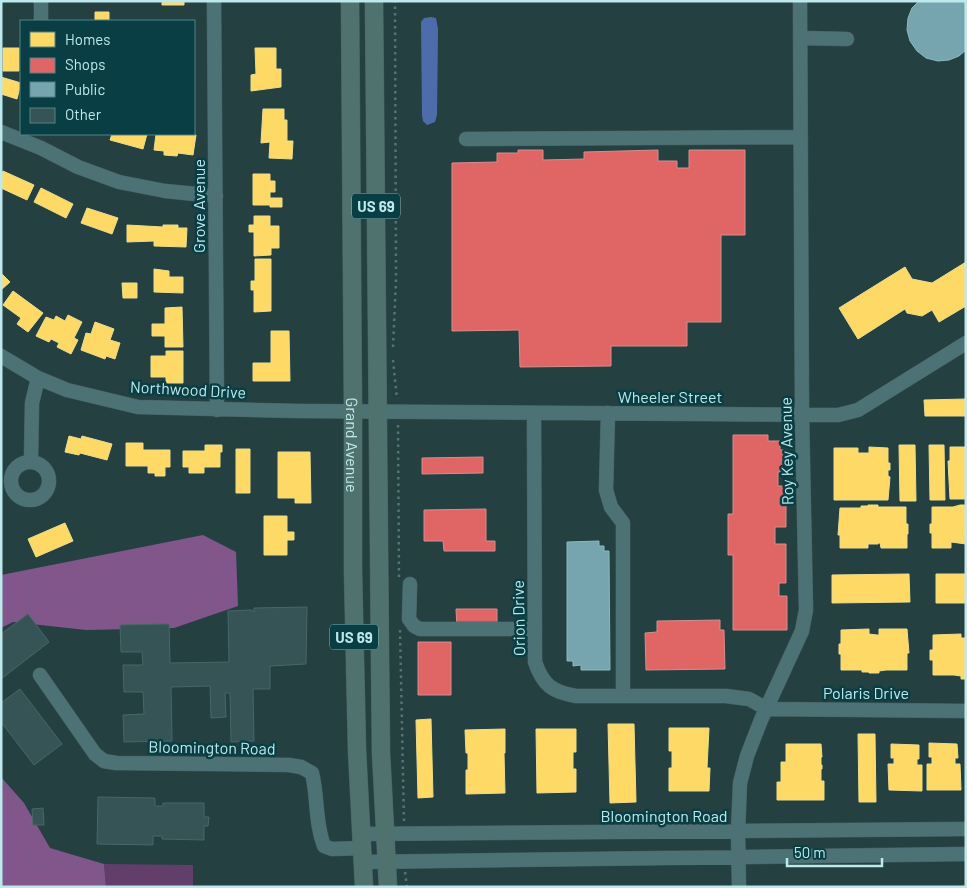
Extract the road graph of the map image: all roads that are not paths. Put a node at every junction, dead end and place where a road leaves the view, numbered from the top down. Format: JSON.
{"nodes":[{"id":1,"x":41,"y":1,"type":"edge"},
{"id":2,"x":214,"y":1,"type":"edge"},
{"id":3,"x":350,"y":1,"type":"edge"},
{"id":4,"x":374,"y":1,"type":"edge"},
{"id":5,"x":800,"y":1,"type":"edge"},
{"id":6,"x":41,"y":20,"type":"edge"},
{"id":7,"x":800,"y":38,"type":"junction"},
{"id":8,"x":847,"y":39,"type":"dead end"},
{"id":9,"x":1,"y":132,"type":"edge"},
{"id":10,"x":801,"y":137,"type":"junction"},
{"id":11,"x":466,"y":139,"type":"dead end"},
{"id":12,"x":42,"y":141,"type":"edge"},
{"id":13,"x":216,"y":196,"type":"junction"},
{"id":14,"x":966,"y":342,"type":"edge"},
{"id":15,"x":1,"y":356,"type":"edge"},
{"id":16,"x":38,"y":378,"type":"junction"},
{"id":17,"x":217,"y":410,"type":"junction"},
{"id":18,"x":354,"y":412,"type":"junction"},
{"id":19,"x":378,"y":412,"type":"junction"},
{"id":20,"x":534,"y":413,"type":"junction"},
{"id":21,"x":608,"y":413,"type":"junction"},
{"id":22,"x":802,"y":414,"type":"junction"},
{"id":23,"x":31,"y":461,"type":"dead end"},
{"id":24,"x":410,"y":584,"type":"dead end"},
{"id":25,"x":535,"y":629,"type":"junction"},
{"id":26,"x":40,"y":675,"type":"dead end"},
{"id":27,"x":623,"y":696,"type":"junction"},
{"id":28,"x":767,"y":709,"type":"junction"},
{"id":29,"x":966,"y":710,"type":"edge"},
{"id":30,"x":966,"y":829,"type":"edge"},
{"id":31,"x":738,"y":832,"type":"junction"},
{"id":32,"x":385,"y":834,"type":"junction"},
{"id":33,"x":363,"y":848,"type":"junction"},
{"id":34,"x":966,"y":854,"type":"edge"},
{"id":35,"x":738,"y":857,"type":"junction"},
{"id":36,"x":387,"y":862,"type":"junction"},
{"id":37,"x":364,"y":887,"type":"edge"},
{"id":38,"x":388,"y":887,"type":"edge"},
{"id":39,"x":739,"y":887,"type":"edge"}],
"edges":[{"from":1,"to":6,"type":"street"},
{"from":2,"to":13,"type":"street","name":"Grove Avenue"},
{"from":3,"to":18,"type":"main road","name":"Grand Avenue","number":"US 69"},
{"from":4,"to":19,"type":"main road","name":"Grand Avenue","number":"US 69"},
{"from":5,"to":7,"type":"street","name":"Roy Key Avenue"},
{"from":7,"to":8,"type":"street"},
{"from":7,"to":10,"type":"street","name":"Roy Key Avenue"},
{"from":9,"to":12,"type":"street"},
{"from":10,"to":11,"type":"street"},
{"from":10,"to":22,"type":"street","name":"Roy Key Avenue"},
{"from":12,"to":13,"type":"street"},
{"from":13,"to":17,"type":"street","name":"Grove Avenue"},
{"from":14,"to":22,"type":"street","name":"Wheeler Street"},
{"from":15,"to":16,"type":"street","name":"Northwood Drive"},
{"from":16,"to":17,"type":"street","name":"Northwood Drive"},
{"from":16,"to":23,"type":"street"},
{"from":17,"to":18,"type":"street","name":"Northwood Drive"},
{"from":18,"to":19,"type":"street","name":"Wheeler Street"},
{"from":18,"to":33,"type":"main road","name":"Grand Avenue","number":"US 69"},
{"from":19,"to":20,"type":"street","name":"Wheeler Street"},
{"from":19,"to":32,"type":"main road","name":"Grand Avenue","number":"US 69"},
{"from":20,"to":21,"type":"street","name":"Wheeler Street"},
{"from":20,"to":25,"type":"street","name":"Orion Drive"},
{"from":21,"to":22,"type":"street","name":"Wheeler Street"},
{"from":21,"to":27,"type":"street"},
{"from":22,"to":28,"type":"street","name":"Roy Key Avenue"},
{"from":24,"to":25,"type":"street"},
{"from":25,"to":27,"type":"street","name":"Orion Drive"},
{"from":26,"to":33,"type":"street","name":"Bloomington Road"},
{"from":27,"to":28,"type":"street","name":"Orion Drive"},
{"from":28,"to":29,"type":"street","name":"Polaris Drive"},
{"from":28,"to":31,"type":"street","name":"Roy Key Avenue"},
{"from":30,"to":31,"type":"street","name":"Bloomington Road"},
{"from":31,"to":32,"type":"street","name":"Bloomington Road"},
{"from":31,"to":35,"type":"street","name":"Roy Key Avenue"},
{"from":32,"to":33,"type":"street","name":"Bloomington Road"},
{"from":32,"to":36,"type":"main road","name":"Grand Avenue","number":"US 69"},
{"from":33,"to":36,"type":"street","name":"Bloomington Road"},
{"from":33,"to":37,"type":"main road","name":"Grand Avenue","number":"US 69"},
{"from":34,"to":35,"type":"street","name":"Bloomington Road"},
{"from":35,"to":36,"type":"street","name":"Bloomington Road"},
{"from":35,"to":39,"type":"street","name":"Roy Key Avenue"},
{"from":36,"to":38,"type":"main road","name":"Grand Avenue","number":"US 69"}]}
